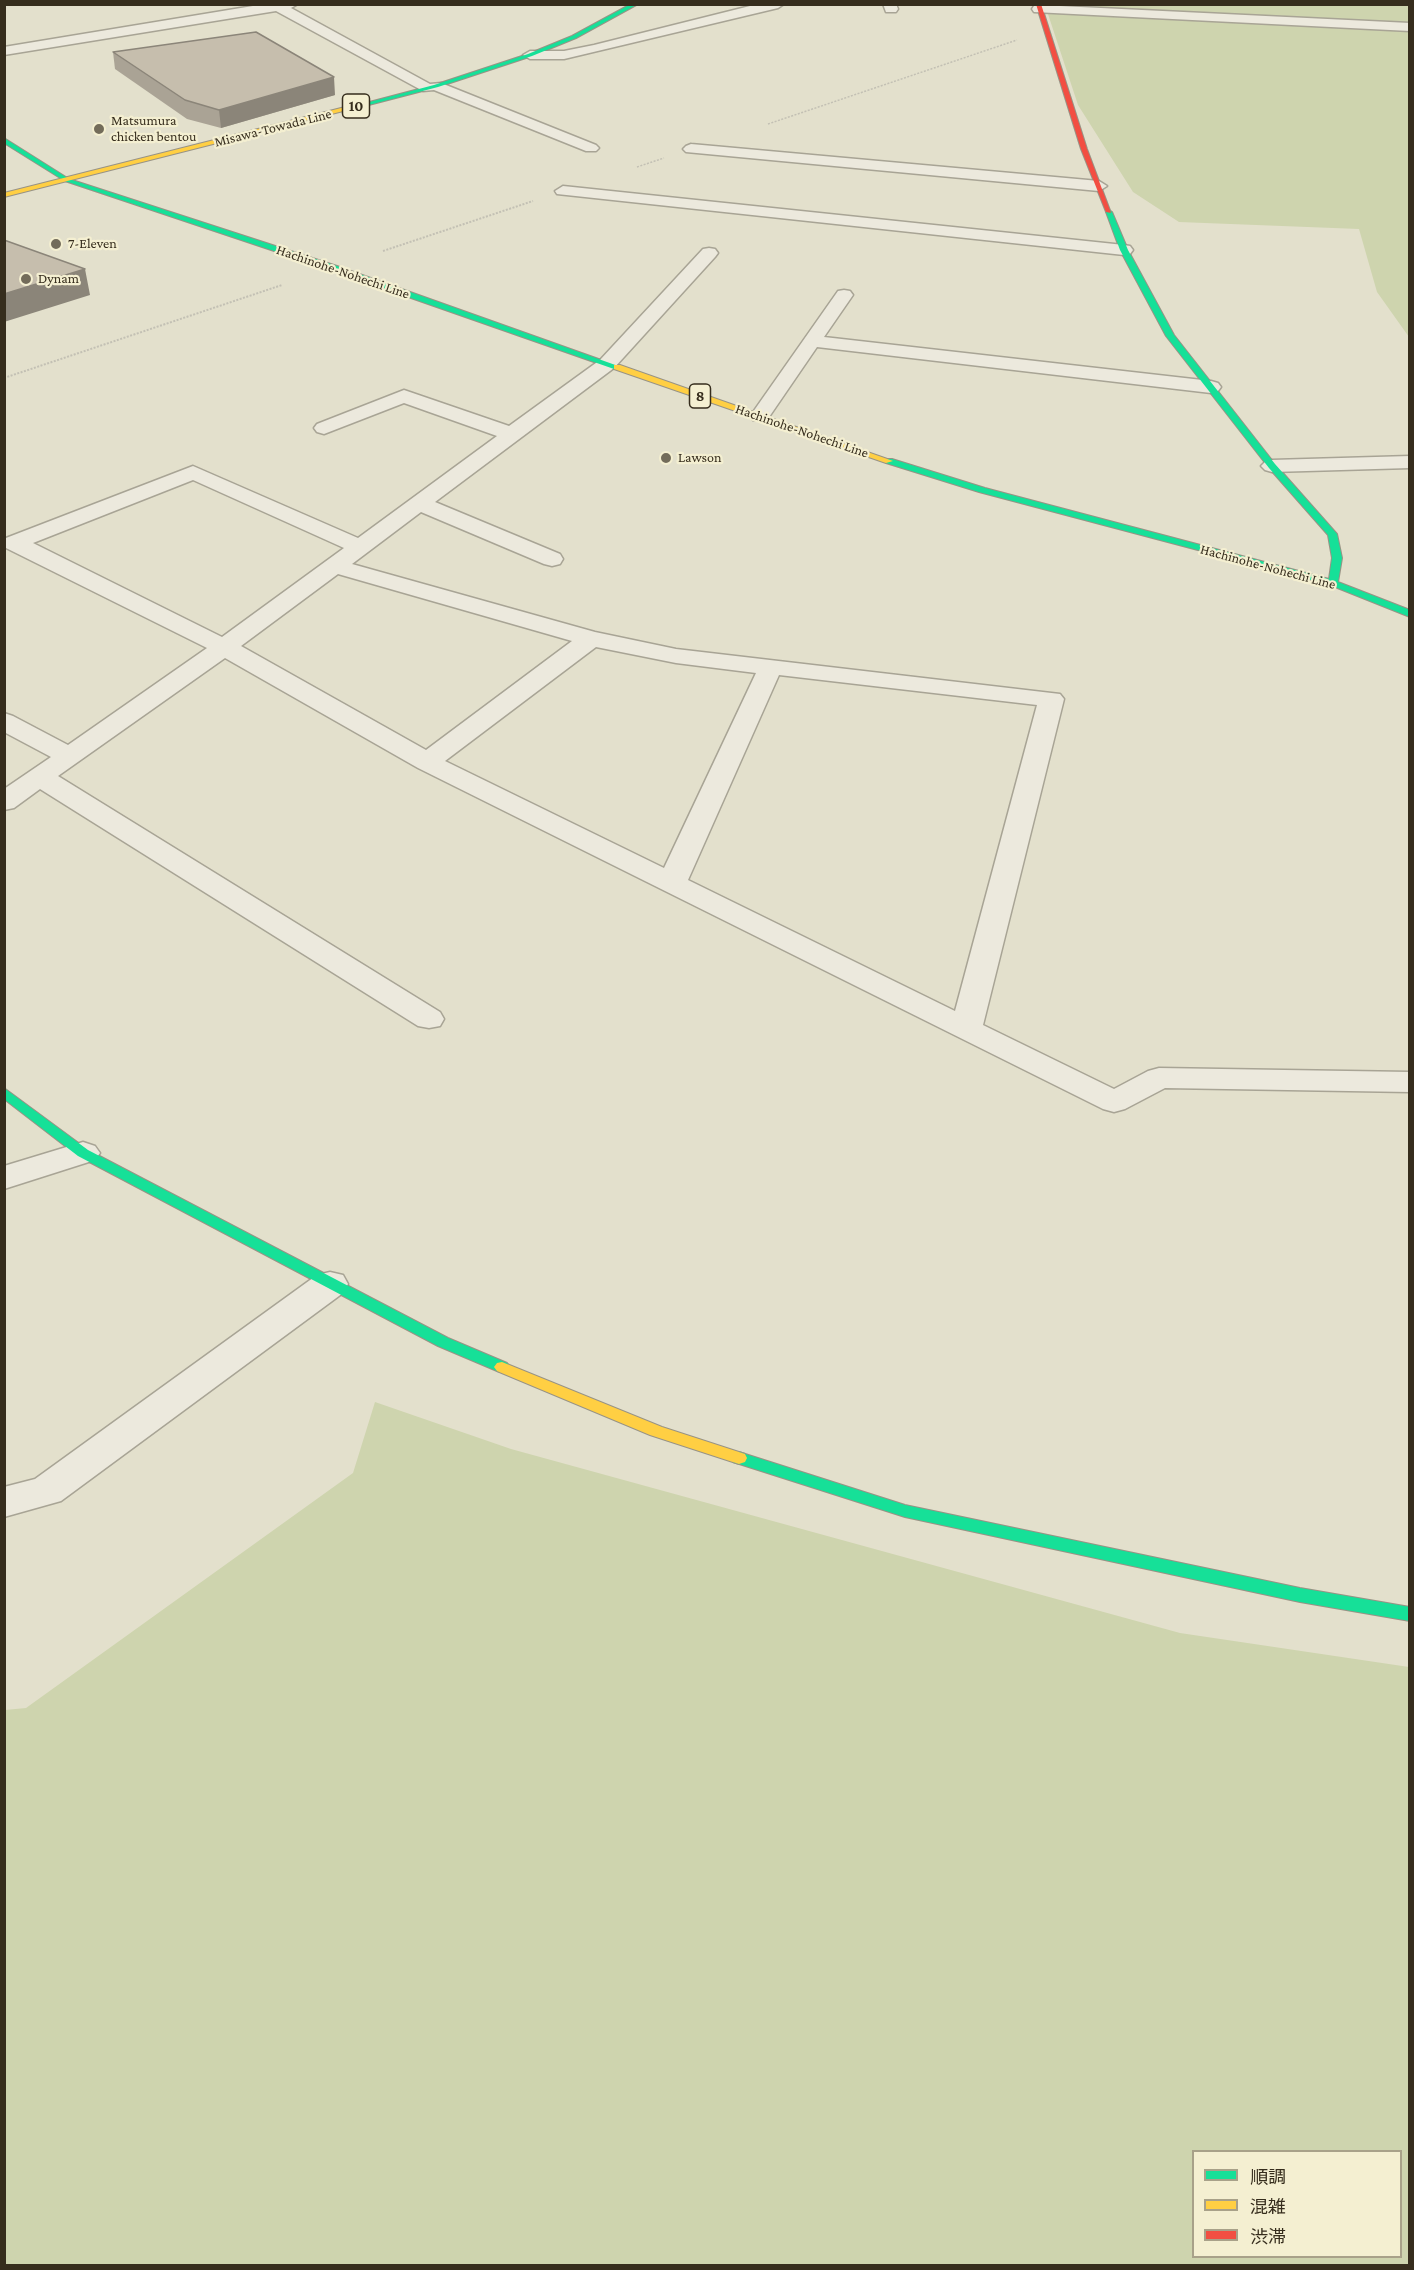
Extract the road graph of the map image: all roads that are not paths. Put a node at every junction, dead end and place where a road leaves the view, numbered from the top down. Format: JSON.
{"nodes":[{"id":1,"x":636,"y":4,"type":"edge"},
{"id":2,"x":778,"y":4,"type":"edge"},
{"id":3,"x":285,"y":6,"type":"edge"},
{"id":4,"x":754,"y":7,"type":"edge"},
{"id":5,"x":1039,"y":7,"type":"edge"},
{"id":6,"x":1410,"y":27,"type":"edge"},
{"id":7,"x":4,"y":51,"type":"edge"},
{"id":8,"x":530,"y":55,"type":"junction"},
{"id":9,"x":432,"y":87,"type":"junction"},
{"id":10,"x":4,"y":140,"type":"edge"},
{"id":11,"x":591,"y":148,"type":"dead end"},
{"id":12,"x":691,"y":149,"type":"dead end"},
{"id":13,"x":67,"y":180,"type":"junction"},
{"id":14,"x":1099,"y":186,"type":"junction"},
{"id":15,"x":563,"y":191,"type":"dead end"},
{"id":16,"x":4,"y":195,"type":"edge"},
{"id":17,"x":1124,"y":249,"type":"junction"},
{"id":18,"x":709,"y":253,"type":"dead end"},
{"id":19,"x":844,"y":295,"type":"dead end"},
{"id":20,"x":812,"y":341,"type":"junction"},
{"id":21,"x":607,"y":364,"type":"junction"},
{"id":22,"x":1211,"y":387,"type":"junction"},
{"id":23,"x":760,"y":416,"type":"junction"},
{"id":24,"x":324,"y":428,"type":"dead end"},
{"id":25,"x":511,"y":434,"type":"junction"},
{"id":26,"x":1410,"y":462,"type":"edge"},
{"id":27,"x":1272,"y":466,"type":"junction"},
{"id":28,"x":419,"y":504,"type":"junction"},
{"id":29,"x":360,"y":548,"type":"junction"},
{"id":30,"x":552,"y":559,"type":"dead end"},
{"id":31,"x":335,"y":566,"type":"junction"},
{"id":32,"x":1333,"y":583,"type":"junction"},
{"id":33,"x":1410,"y":614,"type":"edge"},
{"id":34,"x":591,"y":639,"type":"junction"},
{"id":35,"x":224,"y":647,"type":"junction"},
{"id":36,"x":771,"y":666,"type":"junction"},
{"id":37,"x":4,"y":721,"type":"edge"},
{"id":38,"x":68,"y":756,"type":"junction"},
{"id":39,"x":427,"y":762,"type":"junction"},
{"id":40,"x":40,"y":777,"type":"junction"},
{"id":41,"x":4,"y":802,"type":"edge"},
{"id":42,"x":672,"y":884,"type":"junction"},
{"id":43,"x":429,"y":1019,"type":"dead end"},
{"id":44,"x":966,"y":1029,"type":"junction"},
{"id":45,"x":1410,"y":1082,"type":"edge"},
{"id":46,"x":4,"y":1092,"type":"edge"},
{"id":47,"x":83,"y":1153,"type":"junction"},
{"id":48,"x":4,"y":1178,"type":"edge"},
{"id":49,"x":330,"y":1284,"type":"junction"},
{"id":50,"x":4,"y":1502,"type":"edge"},
{"id":51,"x":1410,"y":1614,"type":"edge"}],
"edges":[{"from":1,"to":8,"type":"main road","name":"Misawa-Towada Line","number":"10"},
{"from":2,"to":4,"type":"street"},
{"from":3,"to":7,"type":"street"},
{"from":3,"to":9,"type":"street"},
{"from":4,"to":8,"type":"street"},
{"from":5,"to":6,"type":"street"},
{"from":5,"to":14,"type":"main road"},
{"from":8,"to":9,"type":"main road","name":"Misawa-Towada Line","number":"10"},
{"from":9,"to":11,"type":"street"},
{"from":9,"to":13,"type":"main road","name":"Misawa-Towada Line","number":"10"},
{"from":10,"to":13,"type":"main road","name":"Hachinohe-Nohechi Line","number":"8"},
{"from":12,"to":14,"type":"street"},
{"from":13,"to":16,"type":"main road","name":"Misawa-Towada Line","number":"10"},
{"from":13,"to":21,"type":"main road","name":"Hachinohe-Nohechi Line","number":"8"},
{"from":14,"to":17,"type":"main road"},
{"from":15,"to":17,"type":"street"},
{"from":17,"to":22,"type":"main road"},
{"from":18,"to":21,"type":"street"},
{"from":19,"to":20,"type":"street"},
{"from":20,"to":22,"type":"street"},
{"from":20,"to":23,"type":"street"},
{"from":21,"to":23,"type":"main road","name":"Hachinohe-Nohechi Line","number":"8"},
{"from":21,"to":25,"type":"street"},
{"from":22,"to":27,"type":"main road"},
{"from":23,"to":32,"type":"main road","name":"Hachinohe-Nohechi Line","number":"8"},
{"from":24,"to":25,"type":"street"},
{"from":25,"to":28,"type":"street"},
{"from":26,"to":27,"type":"street"},
{"from":27,"to":32,"type":"main road"},
{"from":28,"to":29,"type":"street"},
{"from":28,"to":30,"type":"street"},
{"from":29,"to":31,"type":"street"},
{"from":29,"to":35,"type":"street"},
{"from":31,"to":34,"type":"street"},
{"from":31,"to":35,"type":"street"},
{"from":32,"to":33,"type":"main road","name":"Hachinohe-Nohechi Line","number":"8"},
{"from":34,"to":36,"type":"street"},
{"from":34,"to":39,"type":"street"},
{"from":35,"to":38,"type":"street"},
{"from":35,"to":39,"type":"street"},
{"from":36,"to":42,"type":"street"},
{"from":36,"to":44,"type":"street"},
{"from":37,"to":38,"type":"street"},
{"from":38,"to":40,"type":"street"},
{"from":39,"to":42,"type":"street"},
{"from":40,"to":41,"type":"street"},
{"from":40,"to":43,"type":"street"},
{"from":42,"to":44,"type":"street"},
{"from":44,"to":45,"type":"street"},
{"from":46,"to":47,"type":"main road"},
{"from":47,"to":48,"type":"street"},
{"from":47,"to":49,"type":"main road"},
{"from":49,"to":50,"type":"street"},
{"from":49,"to":51,"type":"main road"}]}
